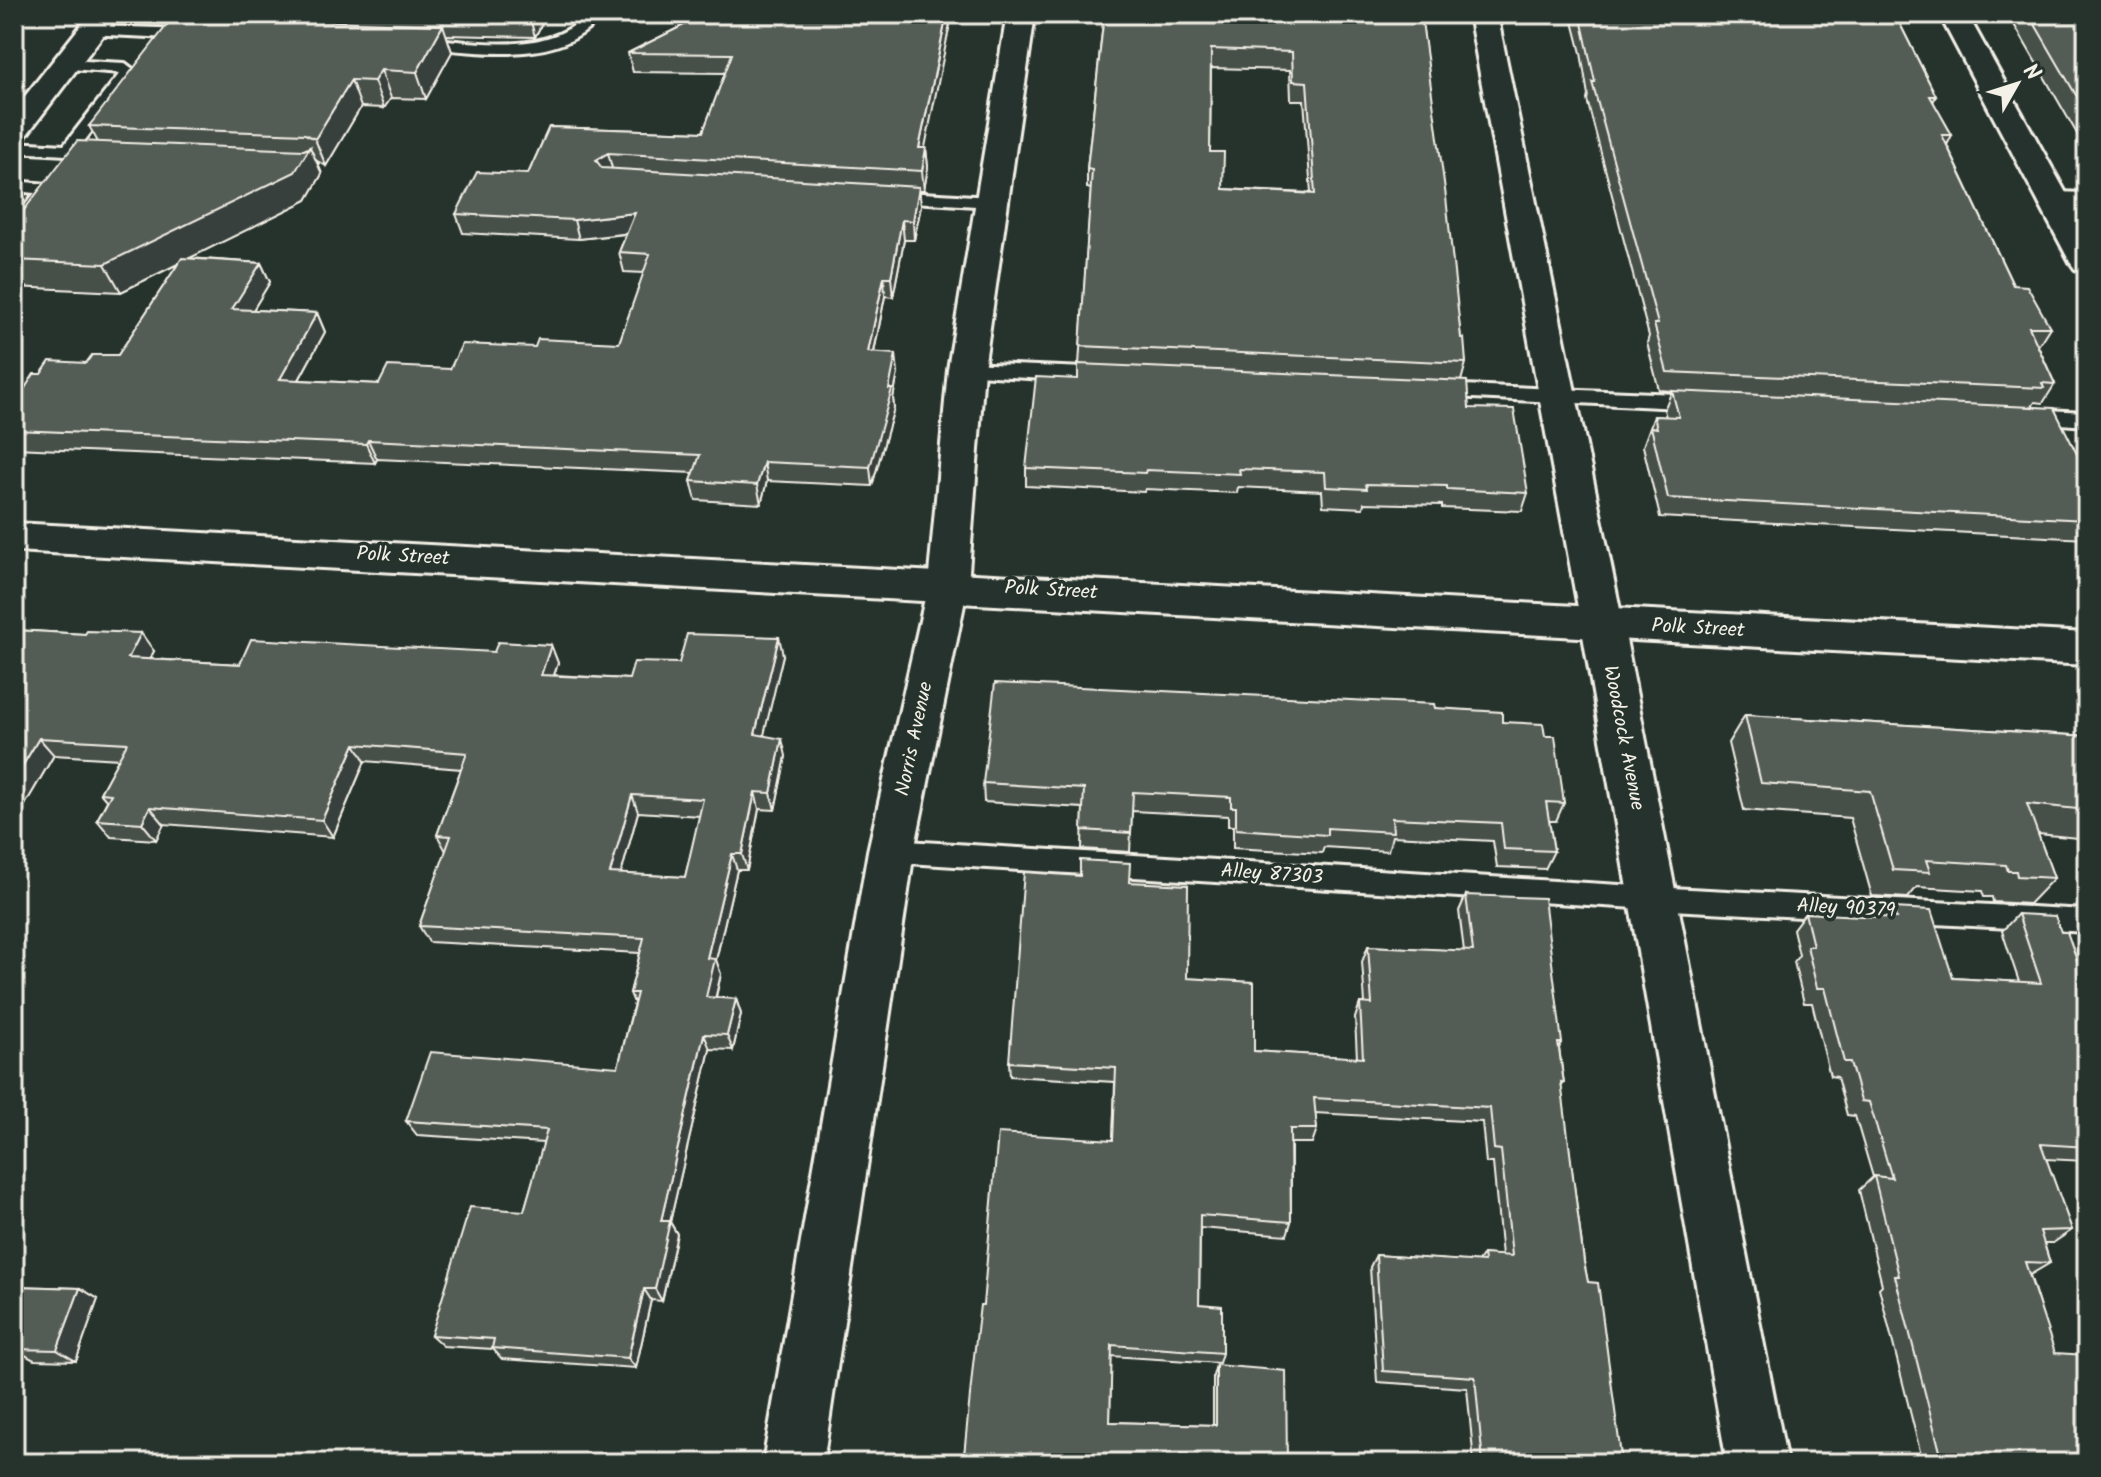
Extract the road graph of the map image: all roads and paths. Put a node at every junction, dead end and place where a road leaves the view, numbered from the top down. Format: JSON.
{"nodes":[{"id":1,"x":595,"y":14,"type":"edge"},
{"id":2,"x":1021,"y":14,"type":"edge"},
{"id":3,"x":1483,"y":14,"type":"edge"},
{"id":4,"x":1953,"y":14,"type":"edge"},
{"id":5,"x":98,"y":22,"type":"edge"},
{"id":6,"x":214,"y":35,"type":"edge"},
{"id":7,"x":404,"y":42,"type":"edge"},
{"id":8,"x":65,"y":65,"type":"junction"},
{"id":9,"x":14,"y":130,"type":"edge"},
{"id":10,"x":14,"y":147,"type":"edge"},
{"id":11,"x":69,"y":150,"type":"junction"},
{"id":12,"x":123,"y":162,"type":"edge"},
{"id":13,"x":14,"y":186,"type":"edge"},
{"id":14,"x":873,"y":195,"type":"edge"},
{"id":15,"x":992,"y":202,"type":"junction"},
{"id":16,"x":2071,"y":202,"type":"edge"},
{"id":17,"x":14,"y":231,"type":"edge"},
{"id":18,"x":2087,"y":262,"type":"edge"},
{"id":19,"x":966,"y":369,"type":"junction"},
{"id":20,"x":1126,"y":376,"type":"edge"},
{"id":21,"x":1413,"y":390,"type":"edge"},
{"id":22,"x":1557,"y":396,"type":"junction"},
{"id":23,"x":1729,"y":403,"type":"edge"},
{"id":24,"x":2009,"y":415,"type":"edge"},
{"id":25,"x":2087,"y":419,"type":"edge"},
{"id":26,"x":14,"y":537,"type":"edge"},
{"id":27,"x":948,"y":585,"type":"junction"},
{"id":28,"x":1602,"y":624,"type":"junction"},
{"id":29,"x":2087,"y":649,"type":"edge"},
{"id":30,"x":891,"y":851,"type":"junction"},
{"id":31,"x":1652,"y":898,"type":"junction"},
{"id":32,"x":2087,"y":921,"type":"edge"},
{"id":33,"x":793,"y":1463,"type":"edge"},
{"id":34,"x":1757,"y":1463,"type":"edge"}],
"edges":[{"from":1,"to":7,"type":"lane"},
{"from":2,"to":15,"type":"street","name":"Norris Avenue"},
{"from":3,"to":22,"type":"street","name":"Woodcock Avenue"},
{"from":4,"to":16,"type":"street"},
{"from":5,"to":6,"type":"lane"},
{"from":5,"to":8,"type":"street"},
{"from":8,"to":9,"type":"street"},
{"from":8,"to":11,"type":"lane"},
{"from":10,"to":11,"type":"lane"},
{"from":11,"to":12,"type":"lane"},
{"from":13,"to":17,"type":"lane"},
{"from":14,"to":15,"type":"lane"},
{"from":15,"to":19,"type":"street","name":"Norris Avenue"},
{"from":16,"to":18,"type":"street"},
{"from":19,"to":20,"type":"lane"},
{"from":19,"to":27,"type":"street","name":"Norris Avenue"},
{"from":21,"to":22,"type":"lane"},
{"from":22,"to":23,"type":"lane"},
{"from":22,"to":28,"type":"street","name":"Woodcock Avenue"},
{"from":24,"to":25,"type":"lane"},
{"from":26,"to":27,"type":"street","name":"Polk Street"},
{"from":27,"to":28,"type":"street","name":"Polk Street"},
{"from":27,"to":30,"type":"street","name":"Norris Avenue"},
{"from":28,"to":29,"type":"street","name":"Polk Street"},
{"from":28,"to":31,"type":"street","name":"Woodcock Avenue"},
{"from":30,"to":31,"type":"lane","name":"Alley 87303"},
{"from":30,"to":33,"type":"street","name":"Norris Avenue"},
{"from":31,"to":32,"type":"lane","name":"Alley 90379"},
{"from":31,"to":34,"type":"street","name":"Woodcock Avenue"}]}
